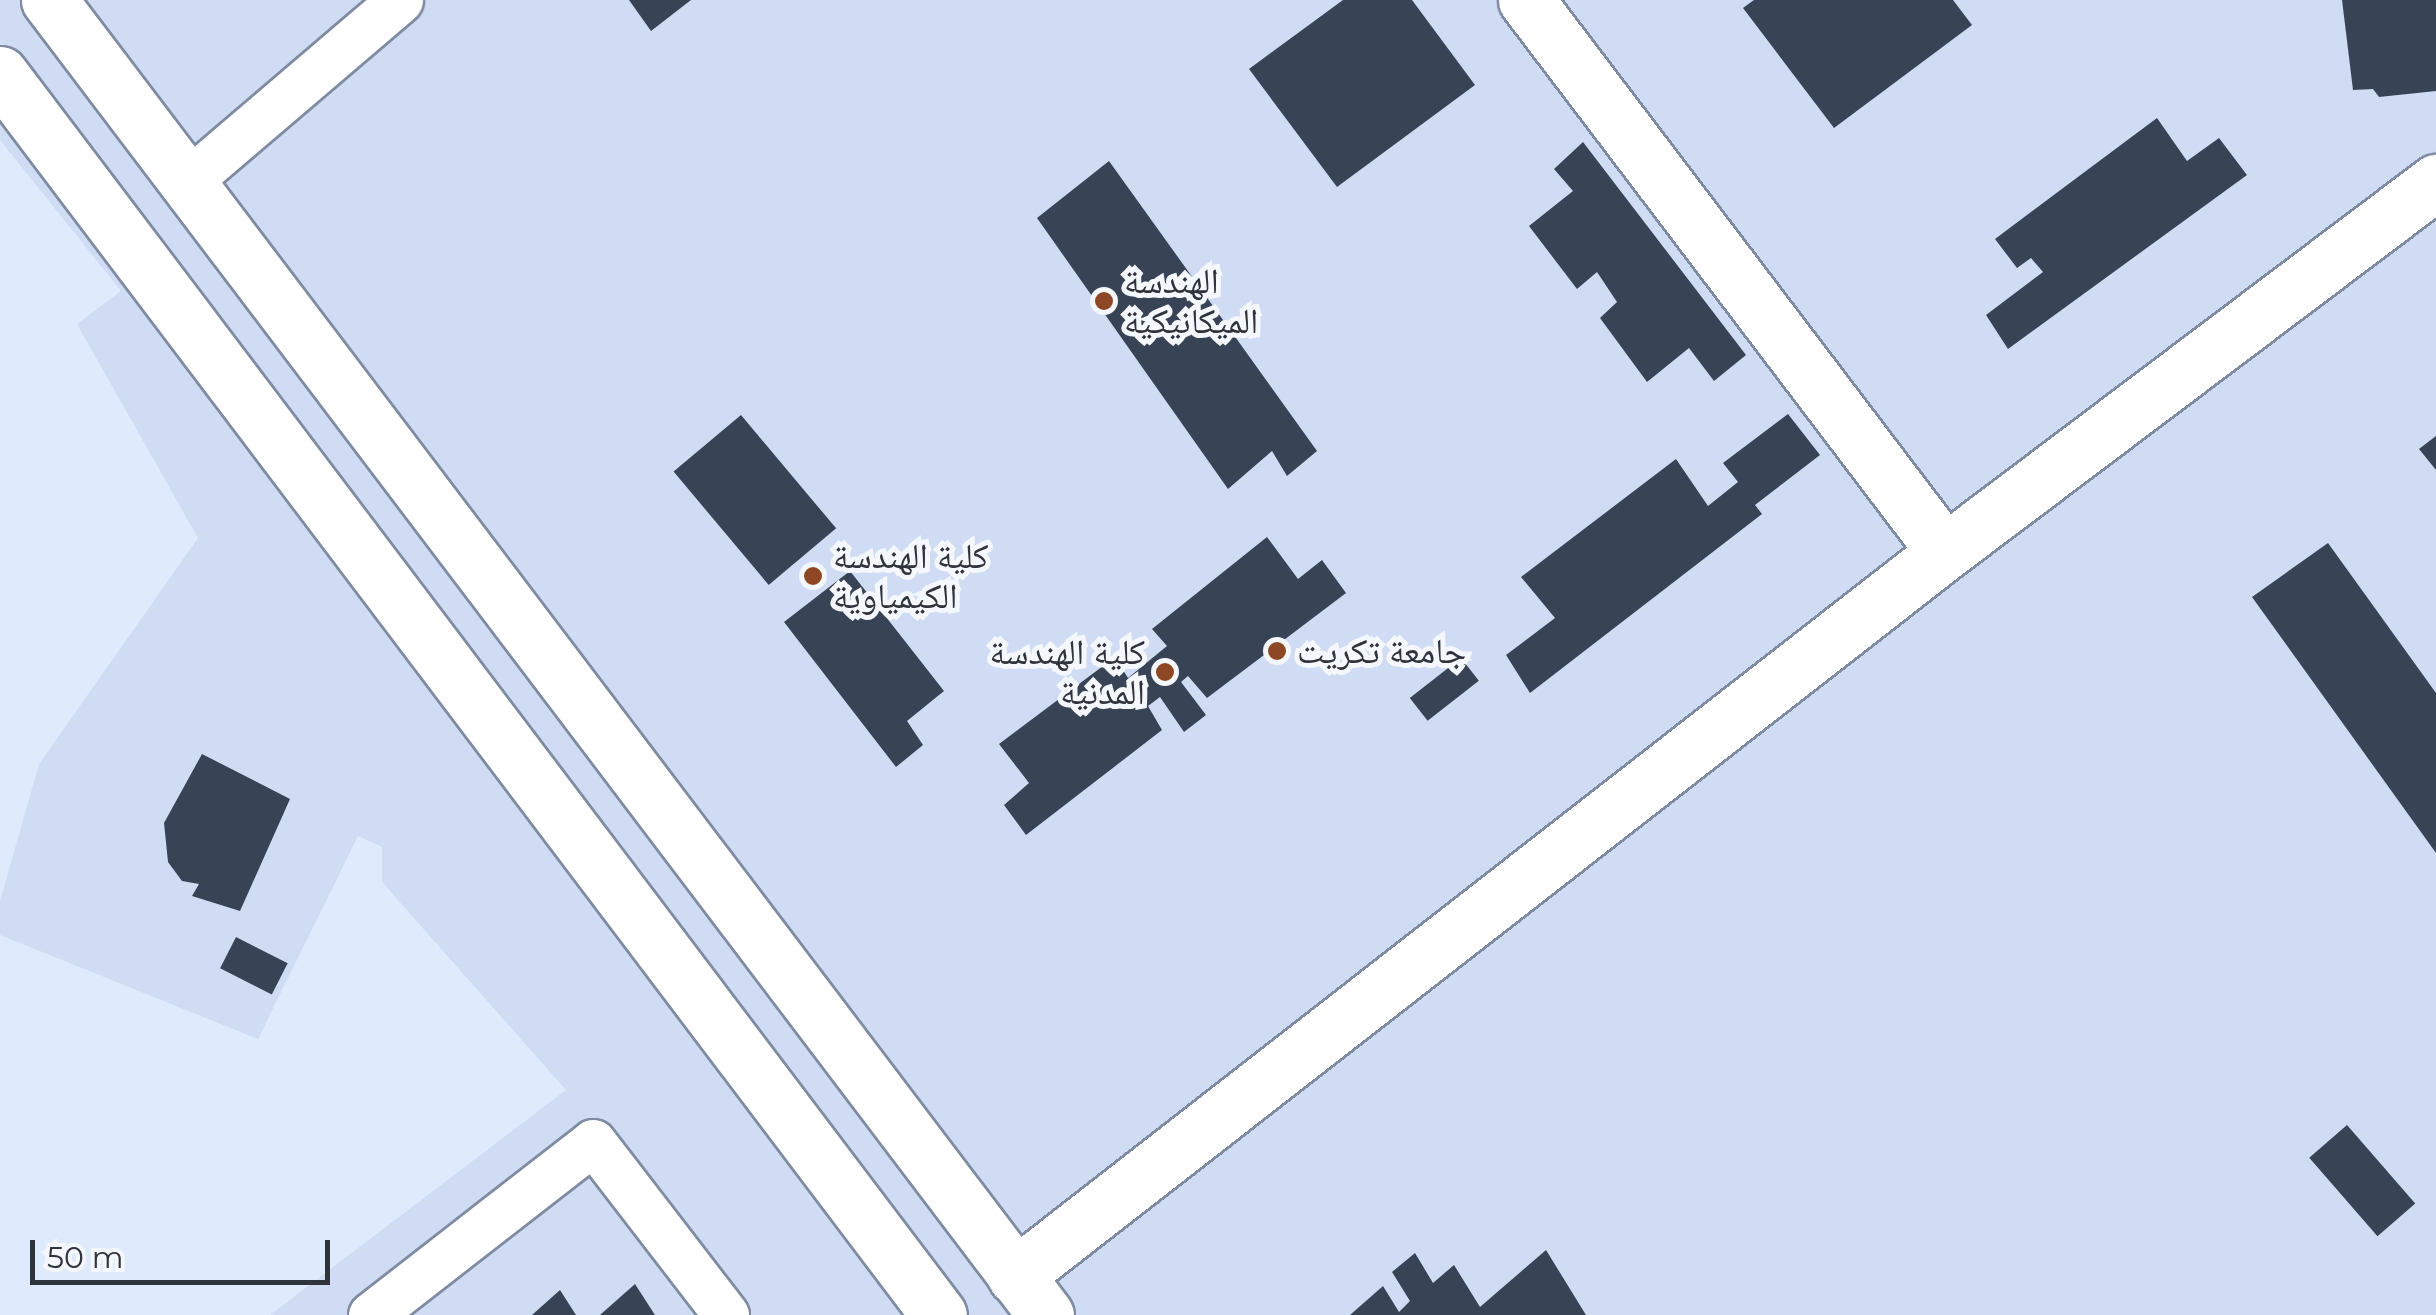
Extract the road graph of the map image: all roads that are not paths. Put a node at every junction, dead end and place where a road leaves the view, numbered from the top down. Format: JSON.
{"nodes":[{"id":1,"x":49,"y":0,"type":"edge"},
{"id":2,"x":400,"y":0,"type":"edge"},
{"id":3,"x":1526,"y":0,"type":"edge"},
{"id":4,"x":0,"y":74,"type":"edge"},
{"id":5,"x":187,"y":182,"type":"junction"},
{"id":6,"x":2436,"y":182,"type":"edge"},
{"id":7,"x":221,"y":227,"type":"junction"},
{"id":8,"x":149,"y":272,"type":"junction"},
{"id":9,"x":1945,"y":552,"type":"junction"},
{"id":10,"x":810,"y":1006,"type":"junction"},
{"id":11,"x":742,"y":1056,"type":"junction"},
{"id":12,"x":1030,"y":1295,"type":"edge"},
{"id":13,"x":371,"y":1315,"type":"edge"},
{"id":14,"x":726,"y":1315,"type":"edge"},
{"id":15,"x":939,"y":1315,"type":"edge"}],
"edges":[{"from":1,"to":5,"type":"street"},
{"from":2,"to":5,"type":"street"},
{"from":3,"to":9,"type":"street"},
{"from":4,"to":8,"type":"street"},
{"from":5,"to":7,"type":"street"},
{"from":6,"to":9,"type":"street"},
{"from":7,"to":8,"type":"street"},
{"from":7,"to":10,"type":"street"},
{"from":8,"to":11,"type":"street"},
{"from":9,"to":12,"type":"street"},
{"from":10,"to":11,"type":"street"},
{"from":10,"to":12,"type":"street"},
{"from":11,"to":15,"type":"street"},
{"from":13,"to":14,"type":"street"}]}
